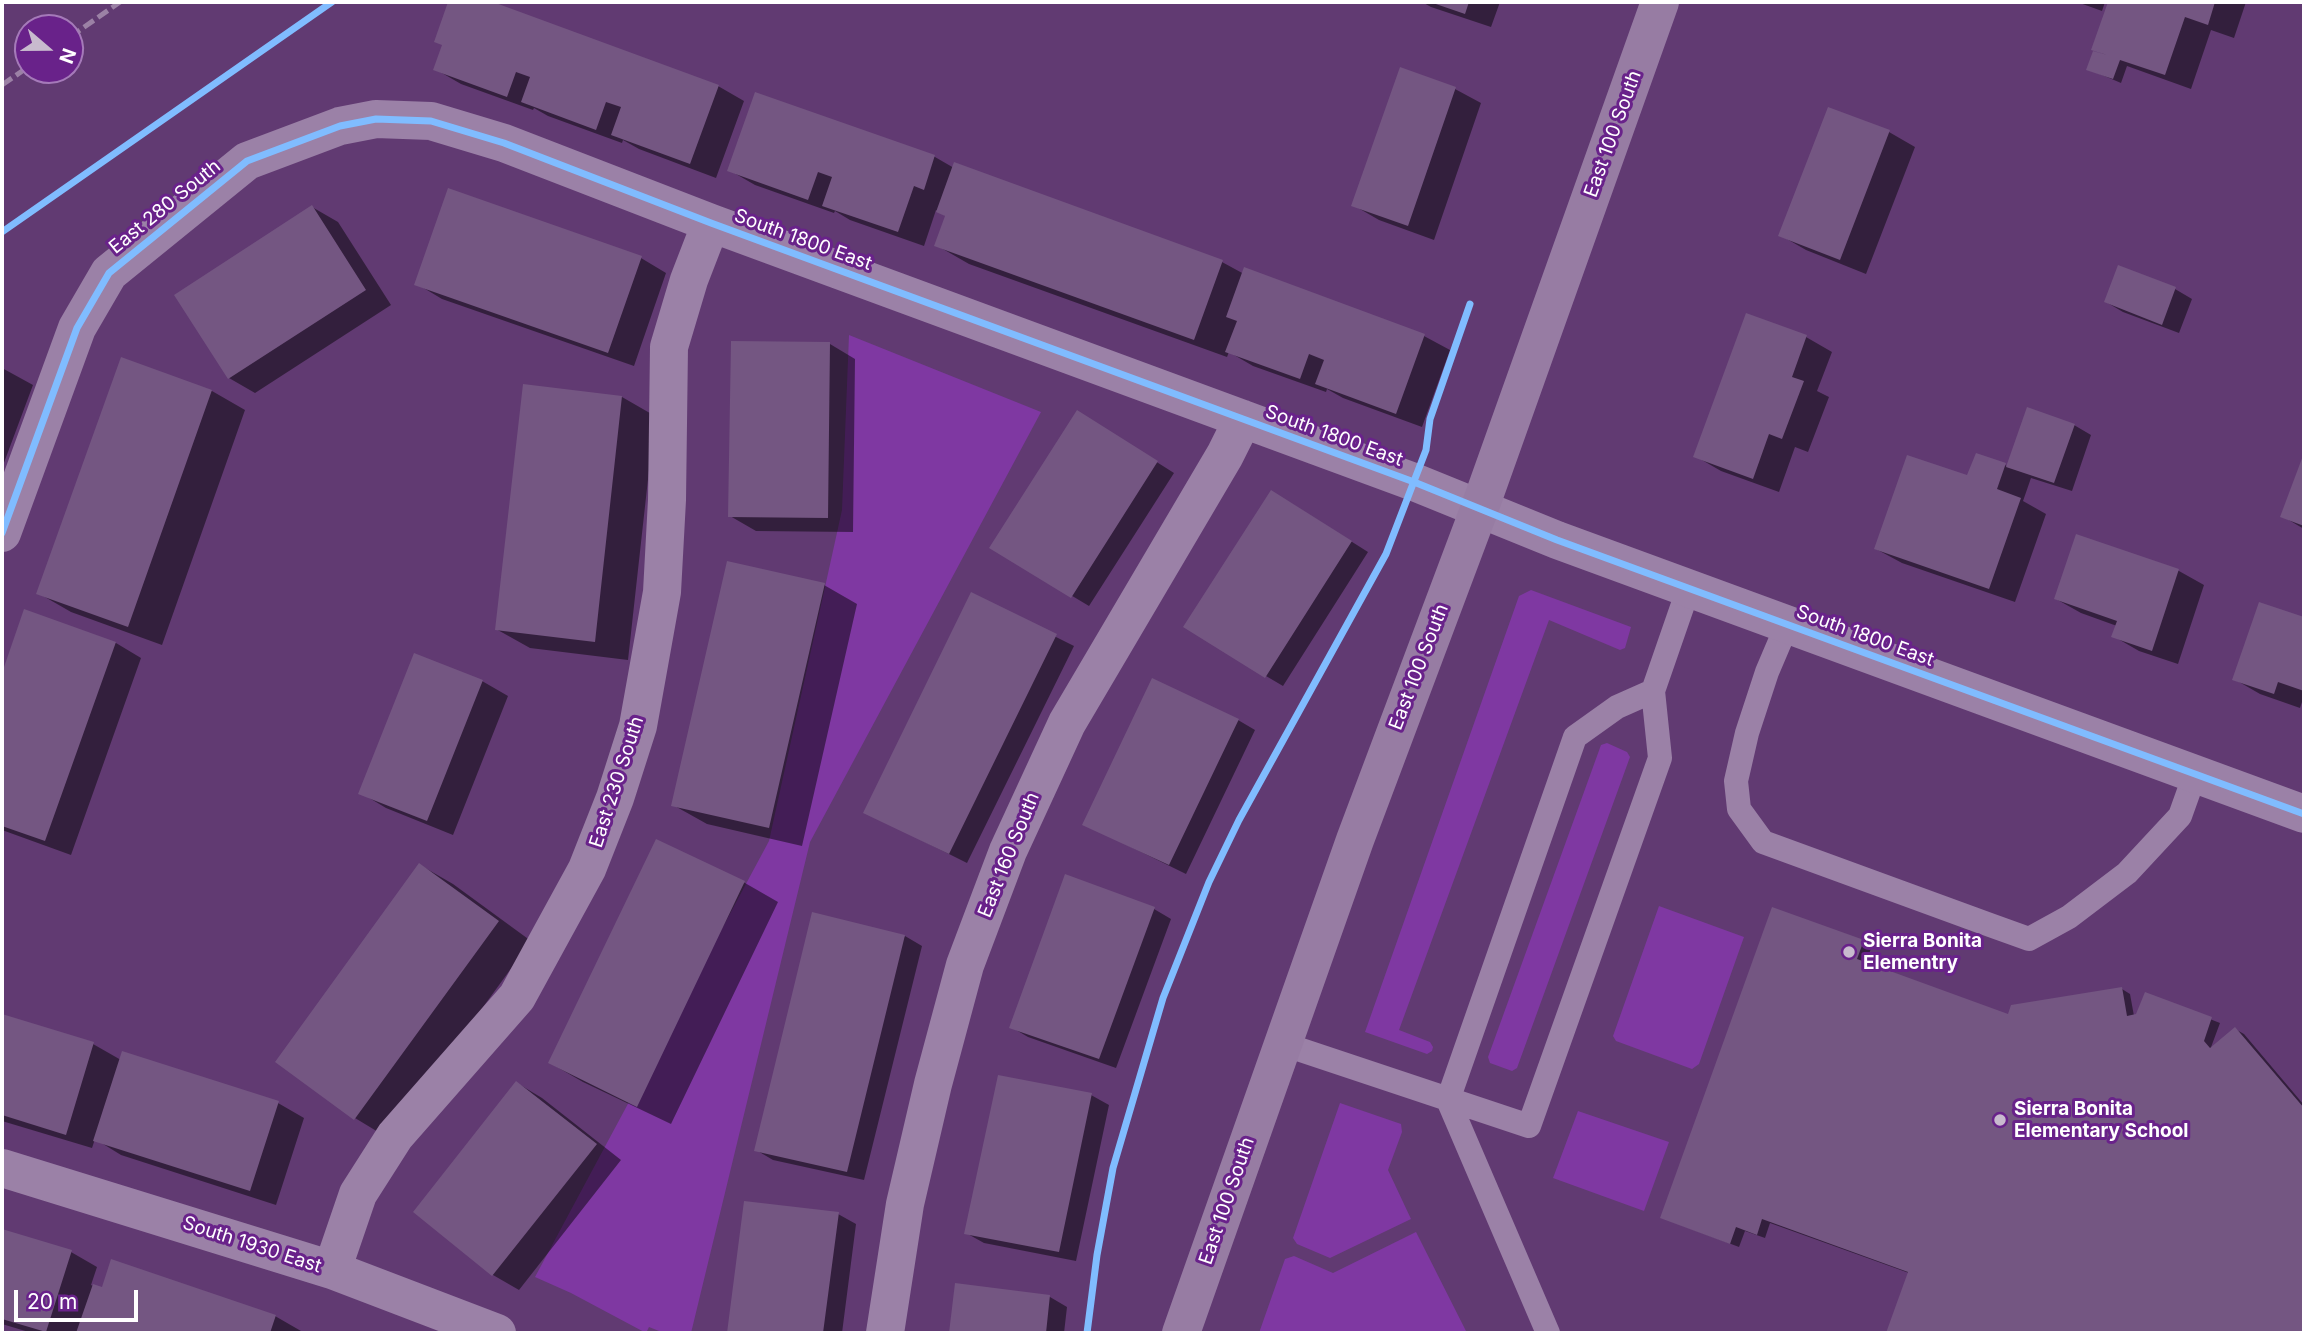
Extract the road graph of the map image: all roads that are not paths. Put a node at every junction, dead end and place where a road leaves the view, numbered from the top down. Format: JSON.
{"nodes":[{"id":1,"x":1660,"y":2,"type":"edge"},
{"id":2,"x":431,"y":121,"type":"joint"},
{"id":3,"x":711,"y":222,"type":"junction"},
{"id":4,"x":1243,"y":419,"type":"junction"},
{"id":5,"x":1479,"y":510,"type":"junction"},
{"id":6,"x":2,"y":533,"type":"edge"},
{"id":7,"x":1689,"y":587,"type":"junction"},
{"id":8,"x":1787,"y":625,"type":"junction"},
{"id":9,"x":1653,"y":691,"type":"junction"},
{"id":10,"x":2195,"y":774,"type":"junction"},
{"id":11,"x":2304,"y":814,"type":"edge"},
{"id":12,"x":1283,"y":1044,"type":"junction"},
{"id":13,"x":1448,"y":1100,"type":"junction"},
{"id":14,"x":2,"y":1168,"type":"edge"},
{"id":15,"x":332,"y":1270,"type":"junction"},
{"id":16,"x":497,"y":1333,"type":"edge"},
{"id":17,"x":885,"y":1333,"type":"edge"},
{"id":18,"x":1181,"y":1333,"type":"edge"},
{"id":19,"x":1548,"y":1333,"type":"edge"}],
"edges":[{"from":1,"to":5,"type":"street","name":"East 100 South"},
{"from":2,"to":3,"type":"street","name":"South 1800 East"},
{"from":2,"to":6,"type":"street","name":"East 280 South"},
{"from":3,"to":4,"type":"street","name":"South 1800 East"},
{"from":3,"to":15,"type":"street","name":"East 230 South"},
{"from":4,"to":5,"type":"street","name":"South 1800 East"},
{"from":4,"to":17,"type":"street","name":"East 160 South"},
{"from":5,"to":7,"type":"street","name":"South 1800 East"},
{"from":5,"to":12,"type":"street","name":"East 100 South"},
{"from":7,"to":8,"type":"street","name":"South 1800 East"},
{"from":7,"to":9,"type":"lane"},
{"from":8,"to":10,"type":"street","name":"South 1800 East"},
{"from":8,"to":10,"type":"lane"},
{"from":9,"to":13,"type":"lane"},
{"from":9,"to":13,"type":"lane"},
{"from":10,"to":11,"type":"street","name":"South 1800 East"},
{"from":12,"to":13,"type":"lane"},
{"from":12,"to":18,"type":"street","name":"East 100 South"},
{"from":13,"to":19,"type":"lane"},
{"from":14,"to":15,"type":"street","name":"South 1930 East"},
{"from":15,"to":16,"type":"street","name":"South 1930 East"}]}
